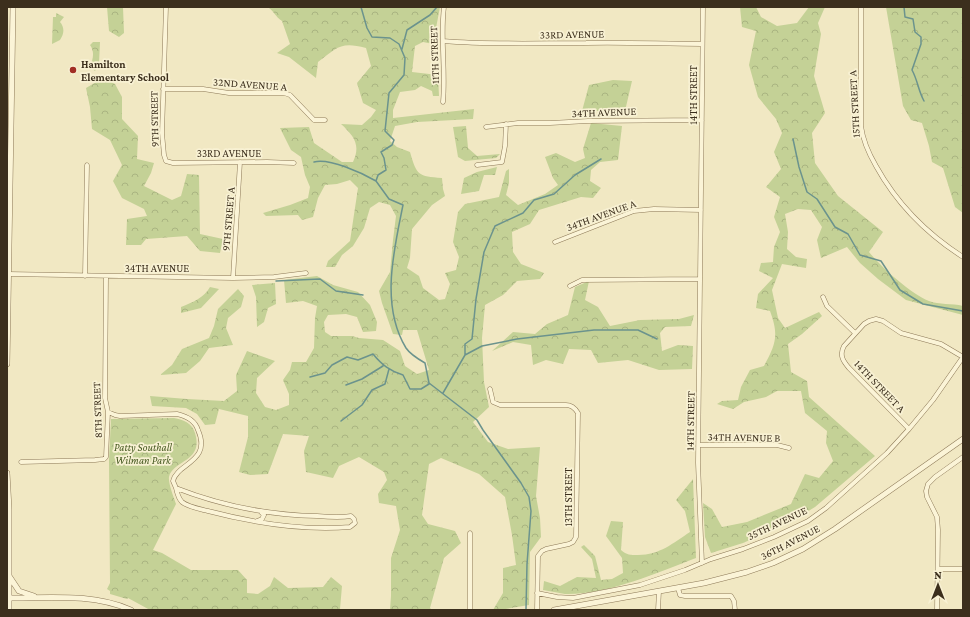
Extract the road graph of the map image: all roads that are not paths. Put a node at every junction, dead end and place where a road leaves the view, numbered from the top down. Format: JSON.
{"nodes":[{"id":1,"x":13,"y":7,"type":"edge"},
{"id":2,"x":166,"y":7,"type":"edge"},
{"id":3,"x":444,"y":7,"type":"edge"},
{"id":4,"x":703,"y":7,"type":"edge"},
{"id":5,"x":861,"y":7,"type":"edge"},
{"id":6,"x":443,"y":41,"type":"junction"},
{"id":7,"x":702,"y":44,"type":"junction"},
{"id":8,"x":9,"y":85,"type":"edge"},
{"id":9,"x":163,"y":89,"type":"junction"},
{"id":10,"x":444,"y":102,"type":"dead end"},
{"id":11,"x":325,"y":120,"type":"dead end"},
{"id":12,"x":702,"y":120,"type":"junction"},
{"id":13,"x":506,"y":124,"type":"junction"},
{"id":14,"x":486,"y":127,"type":"dead end"},
{"id":15,"x":165,"y":159,"type":"joint"},
{"id":16,"x":240,"y":162,"type":"junction"},
{"id":17,"x":294,"y":163,"type":"dead end"},
{"id":18,"x":87,"y":165,"type":"dead end"},
{"id":19,"x":477,"y":165,"type":"dead end"},
{"id":20,"x":701,"y":210,"type":"junction"},
{"id":21,"x":555,"y":242,"type":"dead end"},
{"id":22,"x":963,"y":257,"type":"edge"},
{"id":23,"x":306,"y":273,"type":"dead end"},
{"id":24,"x":8,"y":274,"type":"junction"},
{"id":25,"x":85,"y":276,"type":"junction"},
{"id":26,"x":106,"y":277,"type":"junction"},
{"id":27,"x":233,"y":278,"type":"junction"},
{"id":28,"x":700,"y":279,"type":"junction"},
{"id":29,"x":570,"y":286,"type":"dead end"},
{"id":30,"x":823,"y":297,"type":"dead end"},
{"id":31,"x":855,"y":333,"type":"junction"},
{"id":32,"x":7,"y":345,"type":"edge"},
{"id":33,"x":963,"y":357,"type":"edge"},
{"id":34,"x":7,"y":364,"type":"edge"},
{"id":35,"x":490,"y":389,"type":"dead end"},
{"id":36,"x":108,"y":412,"type":"junction"},
{"id":37,"x":909,"y":429,"type":"junction"},
{"id":38,"x":963,"y":439,"type":"edge"},
{"id":39,"x":699,"y":445,"type":"junction"},
{"id":40,"x":789,"y":448,"type":"dead end"},
{"id":41,"x":963,"y":457,"type":"edge"},
{"id":42,"x":21,"y":462,"type":"dead end"},
{"id":43,"x":7,"y":473,"type":"edge"},
{"id":44,"x":176,"y":488,"type":"junction"},
{"id":45,"x":261,"y":512,"type":"junction"},
{"id":46,"x":255,"y":522,"type":"junction"},
{"id":47,"x":470,"y":533,"type":"dead end"},
{"id":48,"x":702,"y":562,"type":"junction"},
{"id":49,"x":938,"y":569,"type":"junction"},
{"id":50,"x":963,"y":569,"type":"edge"},
{"id":51,"x":9,"y":575,"type":"junction"},
{"id":52,"x":678,"y":588,"type":"junction"},
{"id":53,"x":658,"y":591,"type":"junction"},
{"id":54,"x":537,"y":593,"type":"junction"},
{"id":55,"x":36,"y":597,"type":"junction"},
{"id":56,"x":8,"y":598,"type":"edge"},
{"id":57,"x":9,"y":610,"type":"edge"},
{"id":58,"x":132,"y":610,"type":"edge"},
{"id":59,"x":470,"y":610,"type":"edge"},
{"id":60,"x":537,"y":610,"type":"edge"},
{"id":61,"x":554,"y":610,"type":"edge"},
{"id":62,"x":658,"y":610,"type":"edge"},
{"id":63,"x":734,"y":610,"type":"edge"},
{"id":64,"x":937,"y":610,"type":"edge"}],
"edges":[{"from":1,"to":8,"type":"street"},
{"from":2,"to":9,"type":"street","name":"9TH STREET"},
{"from":3,"to":6,"type":"street","name":"11TH STREET"},
{"from":4,"to":7,"type":"street","name":"14TH STREET"},
{"from":5,"to":22,"type":"street","name":"15TH STREET A"},
{"from":6,"to":7,"type":"street","name":"33RD AVENUE"},
{"from":6,"to":10,"type":"street","name":"11TH STREET"},
{"from":7,"to":12,"type":"street","name":"14TH STREET"},
{"from":8,"to":24,"type":"street"},
{"from":9,"to":11,"type":"street","name":"32ND AVENUE A"},
{"from":9,"to":15,"type":"street","name":"9TH STREET"},
{"from":12,"to":13,"type":"street","name":"34TH AVENUE"},
{"from":12,"to":20,"type":"street","name":"14TH STREET"},
{"from":13,"to":14,"type":"street","name":"34TH AVENUE"},
{"from":13,"to":19,"type":"street"},
{"from":15,"to":16,"type":"street","name":"33RD AVENUE"},
{"from":16,"to":17,"type":"street","name":"33RD AVENUE"},
{"from":16,"to":27,"type":"street","name":"9TH STREET A"},
{"from":18,"to":25,"type":"street"},
{"from":20,"to":21,"type":"street","name":"34TH AVENUE A"},
{"from":20,"to":28,"type":"street","name":"14TH STREET"},
{"from":23,"to":27,"type":"street","name":"34TH AVENUE"},
{"from":24,"to":25,"type":"street","name":"34TH AVENUE"},
{"from":24,"to":32,"type":"street"},
{"from":25,"to":26,"type":"street","name":"34TH AVENUE"},
{"from":26,"to":27,"type":"street","name":"34TH AVENUE"},
{"from":26,"to":36,"type":"street","name":"8TH STREET"},
{"from":28,"to":29,"type":"street"},
{"from":28,"to":39,"type":"street","name":"14TH STREET"},
{"from":30,"to":31,"type":"street"},
{"from":31,"to":33,"type":"street"},
{"from":31,"to":37,"type":"street","name":"14TH STREET A"},
{"from":32,"to":34,"type":"street"},
{"from":33,"to":37,"type":"street","name":"35TH AVENUE"},
{"from":35,"to":54,"type":"street","name":"13TH STREET"},
{"from":36,"to":42,"type":"street","name":"8TH STREET"},
{"from":36,"to":44,"type":"street"},
{"from":37,"to":48,"type":"street","name":"35TH AVENUE"},
{"from":38,"to":52,"type":"street","name":"36TH AVENUE"},
{"from":39,"to":40,"type":"street","name":"34TH AVENUE B"},
{"from":39,"to":48,"type":"street","name":"14TH STREET"},
{"from":41,"to":49,"type":"street"},
{"from":43,"to":51,"type":"street"},
{"from":44,"to":45,"type":"street"},
{"from":44,"to":46,"type":"street"},
{"from":45,"to":46,"type":"street"},
{"from":45,"to":46,"type":"street"},
{"from":47,"to":59,"type":"street"},
{"from":48,"to":54,"type":"street","name":"35TH AVENUE"},
{"from":49,"to":50,"type":"street"},
{"from":49,"to":64,"type":"street"},
{"from":51,"to":55,"type":"street"},
{"from":51,"to":56,"type":"street"},
{"from":52,"to":53,"type":"street","name":"36TH AVENUE"},
{"from":52,"to":63,"type":"street"},
{"from":53,"to":61,"type":"street","name":"36TH AVENUE"},
{"from":53,"to":62,"type":"street"},
{"from":54,"to":60,"type":"street","name":"13TH STREET"},
{"from":55,"to":56,"type":"street"},
{"from":55,"to":58,"type":"street"},
{"from":56,"to":57,"type":"street"}]}
